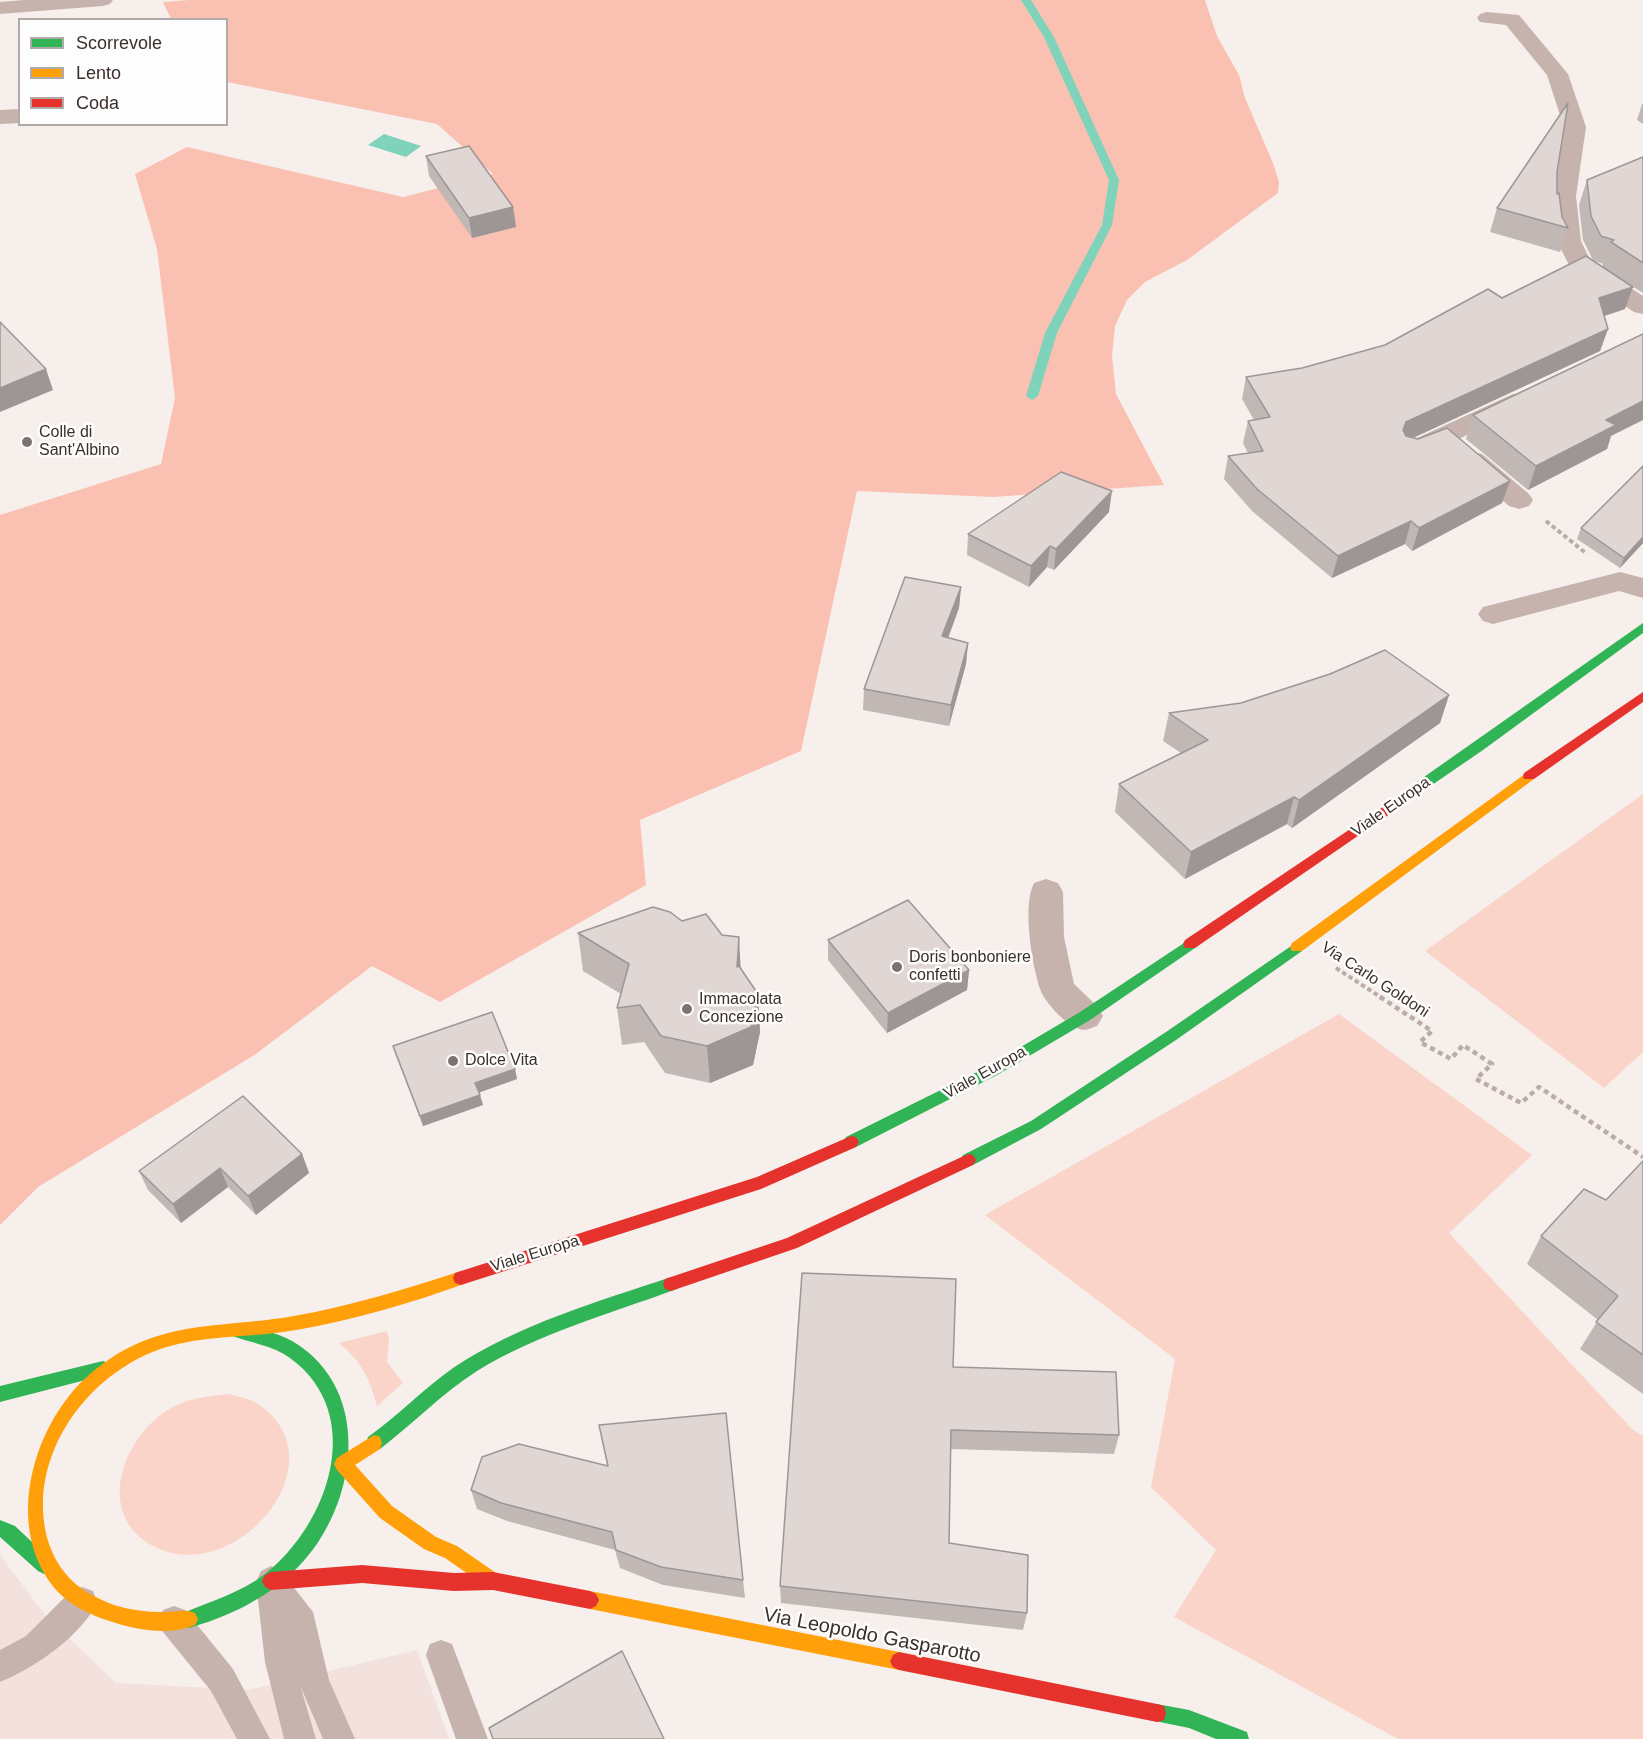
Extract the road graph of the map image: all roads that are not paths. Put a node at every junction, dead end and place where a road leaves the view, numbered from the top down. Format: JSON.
{"nodes":[{"id":1,"x":103,"y":0,"type":"edge"},
{"id":2,"x":0,"y":8,"type":"edge"},
{"id":3,"x":1487,"y":18,"type":"dead end"},
{"id":4,"x":18,"y":116,"type":"edge"},
{"id":5,"x":0,"y":117,"type":"edge"},
{"id":6,"x":1643,"y":307,"type":"edge"},
{"id":7,"x":1534,"y":392,"type":"edge"},
{"id":8,"x":1443,"y":436,"type":"junction"},
{"id":9,"x":1412,"y":452,"type":"edge"},
{"id":10,"x":1519,"y":500,"type":"road end"},
{"id":11,"x":1632,"y":584,"type":"edge"},
{"id":12,"x":1493,"y":614,"type":"dead end"},
{"id":13,"x":1643,"y":627,"type":"edge"},
{"id":14,"x":1643,"y":696,"type":"edge"},
{"id":15,"x":1046,"y":892,"type":"dead end"},
{"id":16,"x":1085,"y":1016,"type":"junction"},
{"id":17,"x":236,"y":1330,"type":"junction"},
{"id":18,"x":108,"y":1368,"type":"junction"},
{"id":19,"x":0,"y":1394,"type":"edge"},
{"id":20,"x":343,"y":1464,"type":"junction"},
{"id":21,"x":0,"y":1528,"type":"edge"},
{"id":22,"x":51,"y":1572,"type":"junction"},
{"id":23,"x":271,"y":1581,"type":"junction"},
{"id":24,"x":493,"y":1581,"type":"junction"},
{"id":25,"x":82,"y":1602,"type":"junction"},
{"id":26,"x":174,"y":1621,"type":"junction"},
{"id":27,"x":441,"y":1655,"type":"dead end"},
{"id":28,"x":0,"y":1667,"type":"edge"},
{"id":29,"x":254,"y":1739,"type":"edge"},
{"id":30,"x":300,"y":1739,"type":"edge"},
{"id":31,"x":339,"y":1739,"type":"edge"},
{"id":32,"x":472,"y":1739,"type":"edge"},
{"id":33,"x":1240,"y":1739,"type":"edge"}],
"edges":[{"from":1,"to":2,"type":"street"},
{"from":3,"to":6,"type":"street"},
{"from":4,"to":5,"type":"street"},
{"from":7,"to":8,"type":"street"},
{"from":8,"to":9,"type":"street"},
{"from":8,"to":10,"type":"street"},
{"from":11,"to":12,"type":"street"},
{"from":13,"to":16,"type":"street","name":"Viale Europa"},
{"from":14,"to":20,"type":"street"},
{"from":15,"to":16,"type":"street"},
{"from":16,"to":17,"type":"street","name":"Viale Europa"},
{"from":17,"to":18,"type":"street","name":"Via Leopoldo Gasparotto"},
{"from":17,"to":20,"type":"street","name":"Via Leopoldo Gasparotto"},
{"from":18,"to":19,"type":"street","name":"Via Leopoldo Gasparotto"},
{"from":18,"to":22,"type":"street","name":"Via Leopoldo Gasparotto"},
{"from":20,"to":23,"type":"street","name":"Via Leopoldo Gasparotto"},
{"from":20,"to":24,"type":"street","name":"Via Leopoldo Gasparotto"},
{"from":21,"to":22,"type":"street","name":"Via Leopoldo Gasparotto"},
{"from":22,"to":25,"type":"street","name":"Via Leopoldo Gasparotto"},
{"from":23,"to":24,"type":"street","name":"Via Leopoldo Gasparotto"},
{"from":23,"to":26,"type":"street","name":"Via Leopoldo Gasparotto"},
{"from":23,"to":30,"type":"lane"},
{"from":23,"to":31,"type":"lane"},
{"from":24,"to":33,"type":"street","name":"Via Leopoldo Gasparotto"},
{"from":25,"to":26,"type":"street","name":"Via Leopoldo Gasparotto"},
{"from":25,"to":28,"type":"lane"},
{"from":26,"to":29,"type":"lane"},
{"from":27,"to":32,"type":"lane"}]}
